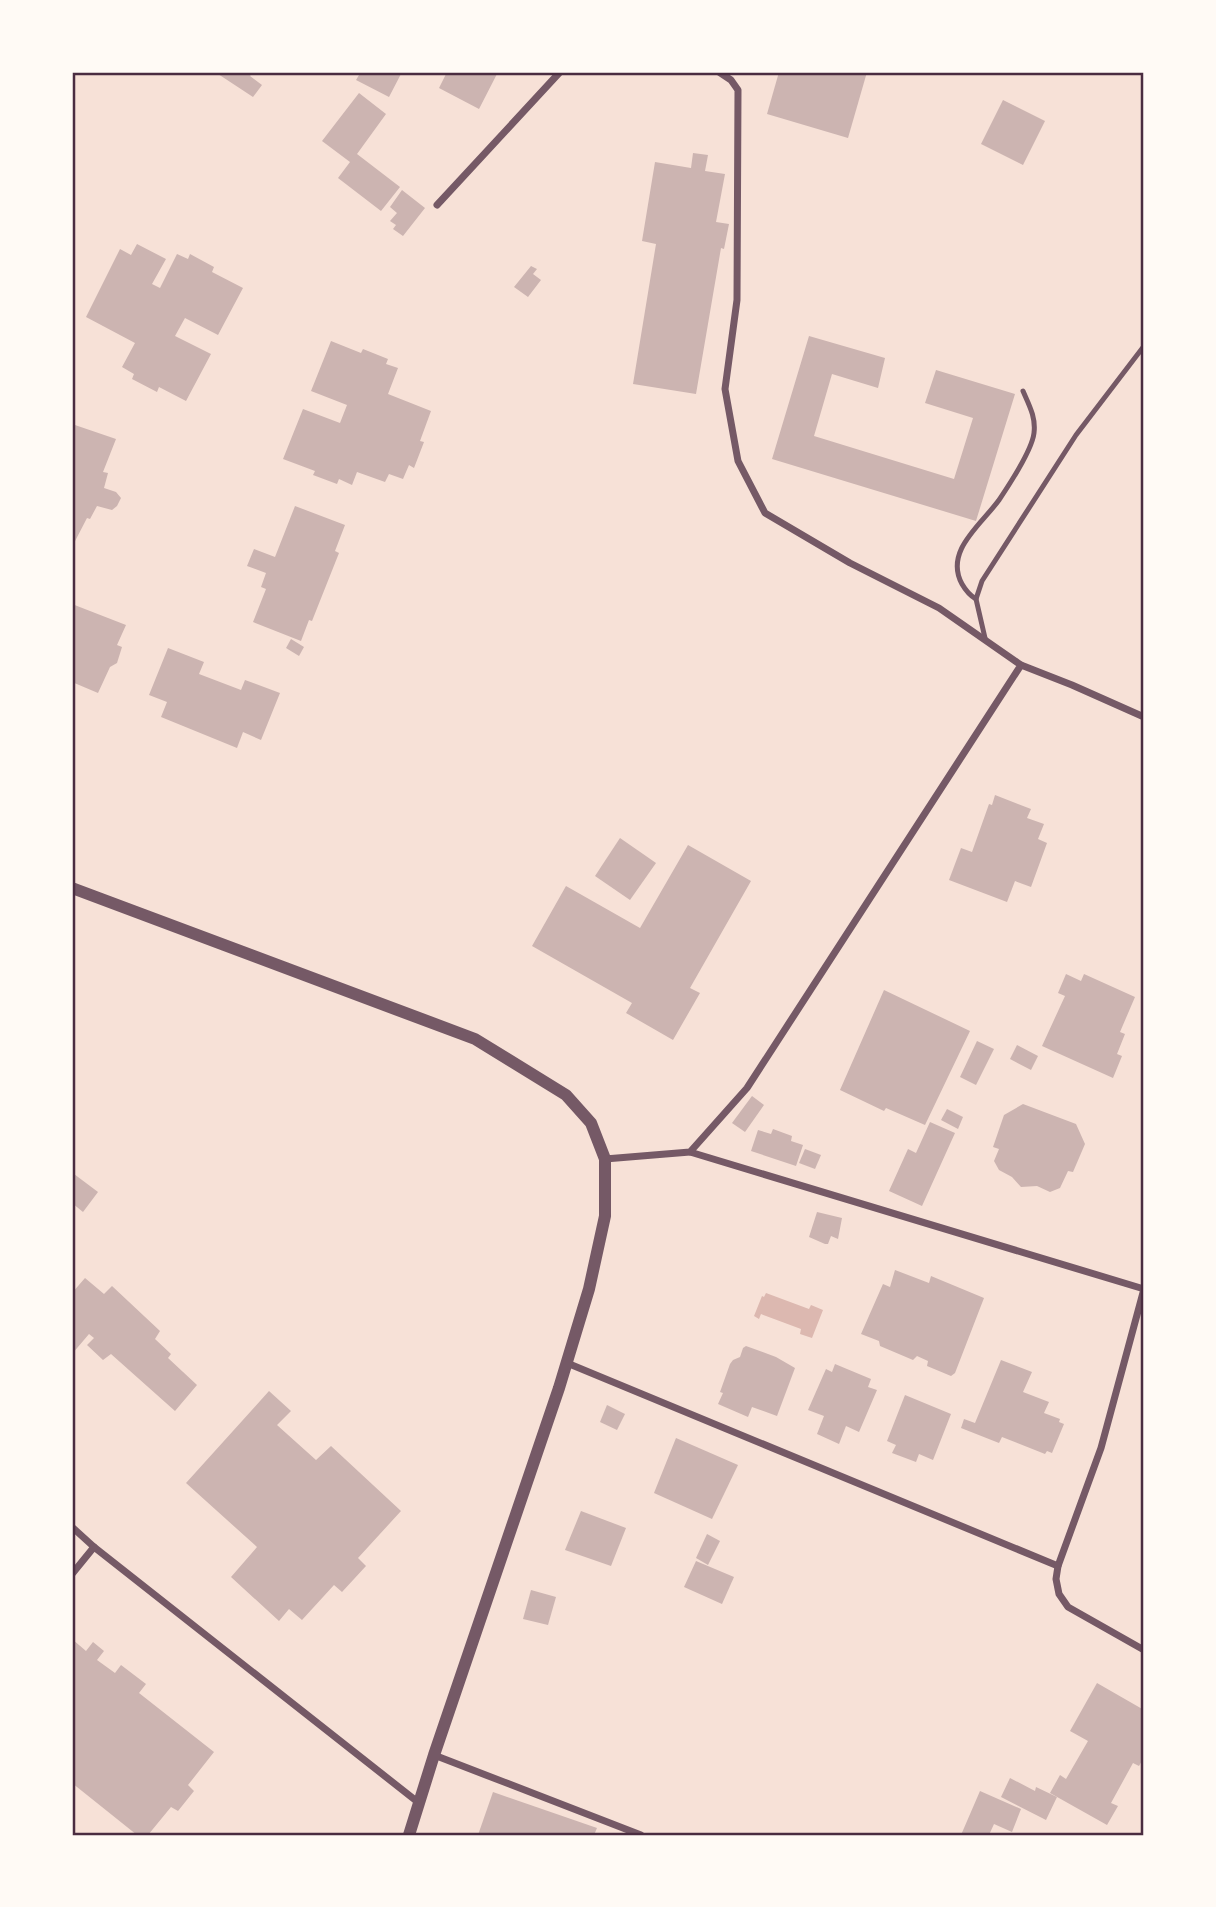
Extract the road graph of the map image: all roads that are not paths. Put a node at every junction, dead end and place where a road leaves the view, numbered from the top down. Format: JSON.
{"nodes":[{"id":1,"x":560,"y":72,"type":"edge"},
{"id":2,"x":719,"y":72,"type":"edge"},
{"id":3,"x":437,"y":205,"type":"dead end"},
{"id":4,"x":1144,"y":346,"type":"edge"},
{"id":5,"x":1023,"y":391,"type":"dead end"},
{"id":6,"x":976,"y":599,"type":"junction"},
{"id":7,"x":985,"y":638,"type":"junction"},
{"id":8,"x":1021,"y":665,"type":"junction"},
{"id":9,"x":1144,"y":716,"type":"edge"},
{"id":10,"x":72,"y":888,"type":"edge"},
{"id":11,"x":690,"y":1152,"type":"junction"},
{"id":12,"x":605,"y":1159,"type":"junction"},
{"id":13,"x":1144,"y":1289,"type":"edge"},
{"id":14,"x":567,"y":1363,"type":"junction"},
{"id":15,"x":72,"y":1527,"type":"edge"},
{"id":16,"x":94,"y":1547,"type":"junction"},
{"id":17,"x":1058,"y":1566,"type":"junction"},
{"id":18,"x":72,"y":1574,"type":"edge"},
{"id":19,"x":1144,"y":1650,"type":"edge"},
{"id":20,"x":434,"y":1755,"type":"junction"},
{"id":21,"x":419,"y":1803,"type":"junction"},
{"id":22,"x":413,"y":1834,"type":"edge"},
{"id":23,"x":640,"y":1835,"type":"edge"}],
"edges":[{"from":1,"to":3,"type":"street"},
{"from":2,"to":7,"type":"street"},
{"from":4,"to":6,"type":"lane"},
{"from":5,"to":6,"type":"lane"},
{"from":6,"to":7,"type":"lane"},
{"from":7,"to":8,"type":"street"},
{"from":8,"to":9,"type":"street"},
{"from":8,"to":11,"type":"street"},
{"from":10,"to":12,"type":"street"},
{"from":11,"to":12,"type":"street"},
{"from":11,"to":13,"type":"street"},
{"from":12,"to":14,"type":"street"},
{"from":13,"to":17,"type":"street"},
{"from":14,"to":17,"type":"street"},
{"from":14,"to":20,"type":"street"},
{"from":15,"to":16,"type":"street"},
{"from":16,"to":18,"type":"street"},
{"from":16,"to":21,"type":"street"},
{"from":17,"to":19,"type":"street"},
{"from":20,"to":21,"type":"street"},
{"from":20,"to":23,"type":"street"},
{"from":21,"to":22,"type":"street"}]}
